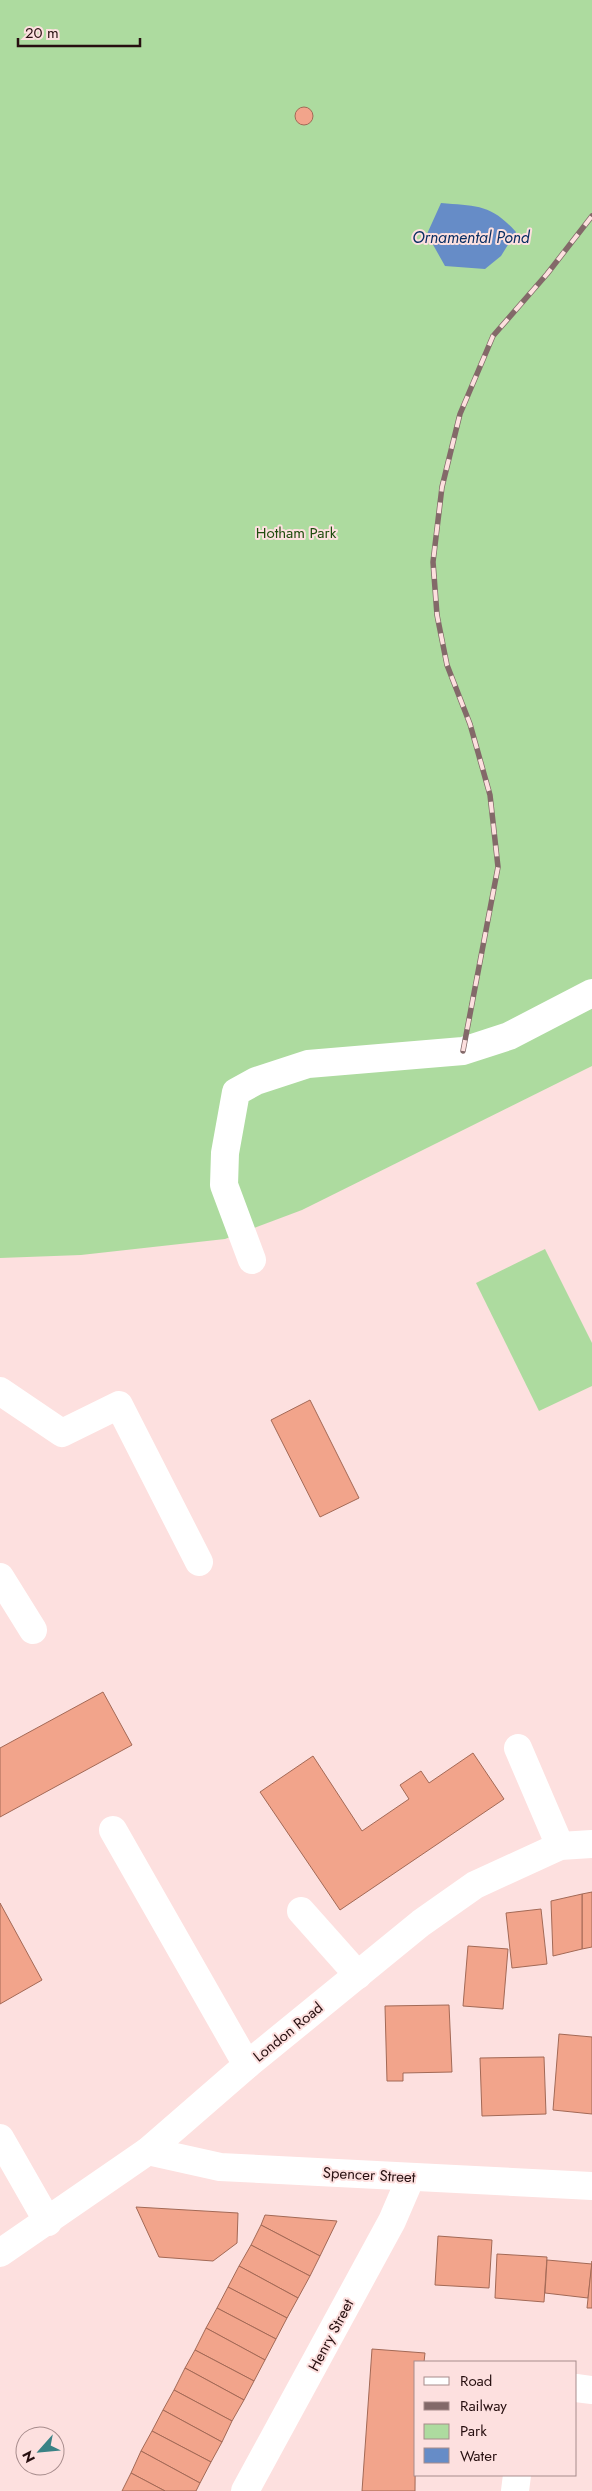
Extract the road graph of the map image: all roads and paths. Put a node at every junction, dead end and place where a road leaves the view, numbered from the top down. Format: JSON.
{"nodes":[{"id":1,"x":592,"y":993,"type":"edge"},
{"id":2,"x":252,"y":1260,"type":"dead end"},
{"id":3,"x":0,"y":1391,"type":"edge"},
{"id":4,"x":199,"y":1562,"type":"dead end"},
{"id":5,"x":0,"y":1577,"type":"edge"},
{"id":6,"x":33,"y":1630,"type":"dead end"},
{"id":7,"x":518,"y":1748,"type":"dead end"},
{"id":8,"x":112,"y":1830,"type":"dead end"},
{"id":9,"x":592,"y":1844,"type":"edge"},
{"id":10,"x":560,"y":1846,"type":"junction"},
{"id":11,"x":301,"y":1911,"type":"dead end"},
{"id":12,"x":358,"y":1975,"type":"junction"},
{"id":13,"x":248,"y":2065,"type":"junction"},
{"id":14,"x":148,"y":2151,"type":"junction"},
{"id":15,"x":4,"y":2155,"type":"edge"},
{"id":16,"x":410,"y":2177,"type":"junction"},
{"id":17,"x":592,"y":2186,"type":"edge"},
{"id":18,"x":48,"y":2222,"type":"junction"},
{"id":19,"x":0,"y":2254,"type":"edge"},
{"id":20,"x":577,"y":2388,"type":"edge"},
{"id":21,"x":592,"y":2390,"type":"edge"},
{"id":22,"x":517,"y":2476,"type":"edge"},
{"id":23,"x":245,"y":2491,"type":"edge"},
{"id":24,"x":515,"y":2491,"type":"edge"}],
"edges":[{"from":1,"to":2,"type":"street"},
{"from":3,"to":4,"type":"street"},
{"from":5,"to":6,"type":"street"},
{"from":7,"to":10,"type":"street"},
{"from":8,"to":13,"type":"street"},
{"from":9,"to":10,"type":"street","name":"London Road"},
{"from":10,"to":12,"type":"street","name":"London Road"},
{"from":11,"to":12,"type":"street"},
{"from":12,"to":13,"type":"street","name":"London Road"},
{"from":13,"to":14,"type":"street","name":"London Road"},
{"from":14,"to":16,"type":"street","name":"Spencer Street"},
{"from":14,"to":18,"type":"street","name":"London Road"},
{"from":15,"to":18,"type":"street"},
{"from":16,"to":17,"type":"street","name":"Spencer Street"},
{"from":16,"to":23,"type":"street","name":"Henry Street"},
{"from":18,"to":19,"type":"street","name":"London Road"},
{"from":20,"to":21,"type":"street"},
{"from":22,"to":24,"type":"street"}]}
